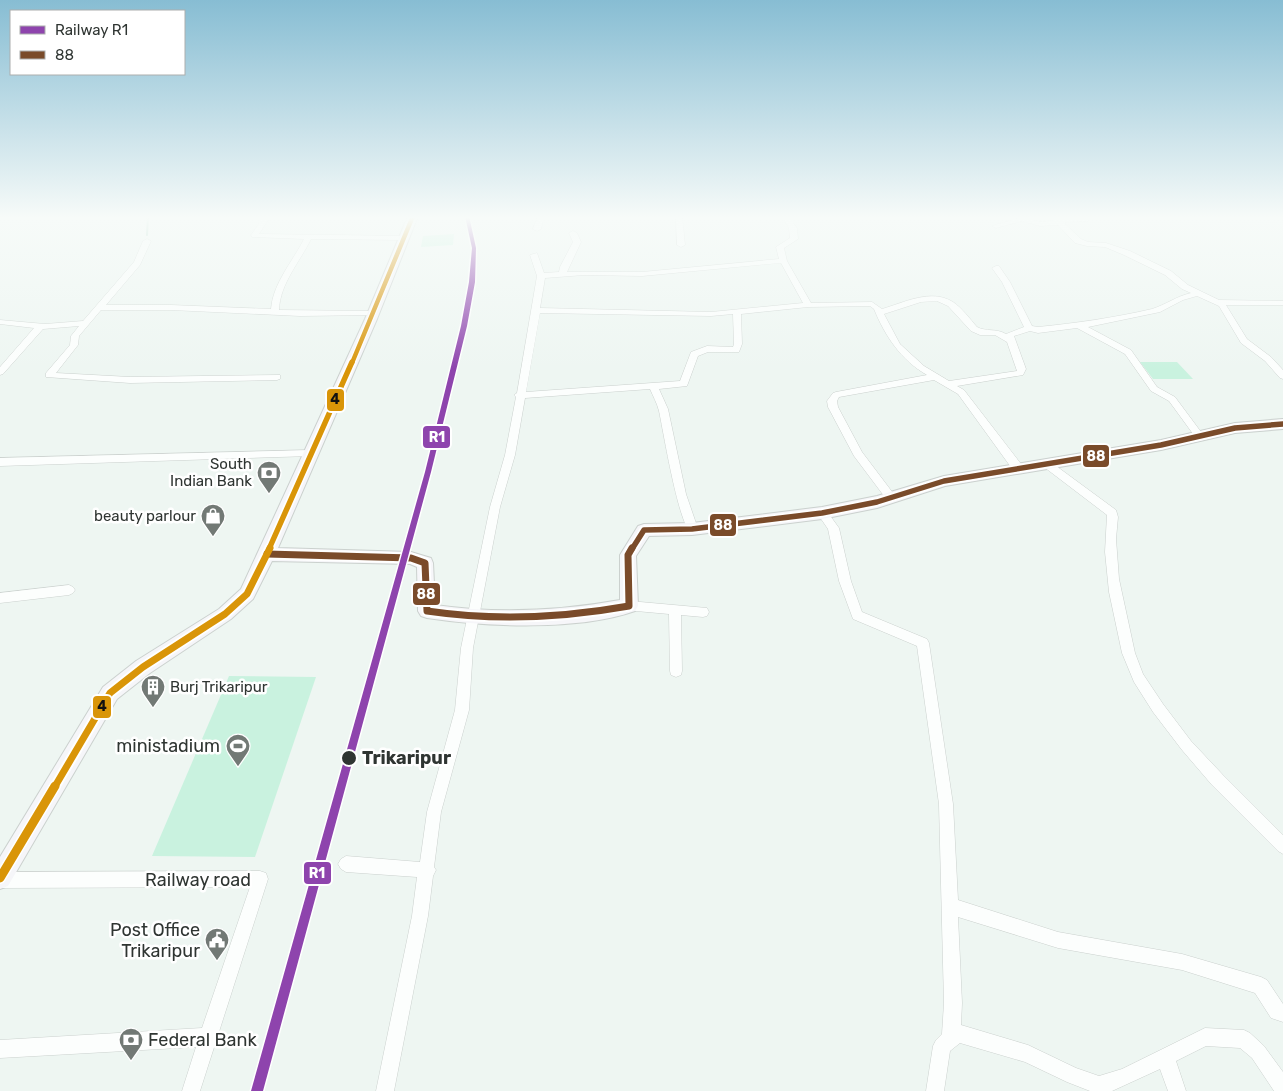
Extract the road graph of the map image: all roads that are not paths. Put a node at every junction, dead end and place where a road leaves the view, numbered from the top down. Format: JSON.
{"nodes":[{"id":1,"x":134,"y":267,"type":"edge"},
{"id":2,"x":292,"y":267,"type":"edge"},
{"id":3,"x":394,"y":267,"type":"edge"},
{"id":4,"x":538,"y":267,"type":"edge"},
{"id":5,"x":564,"y":267,"type":"edge"},
{"id":6,"x":719,"y":267,"type":"edge"},
{"id":7,"x":786,"y":267,"type":"edge"},
{"id":8,"x":1155,"y":267,"type":"edge"},
{"id":9,"x":996,"y":268,"type":"dead end"},
{"id":10,"x":563,"y":274,"type":"junction"},
{"id":11,"x":541,"y":276,"type":"junction"},
{"id":12,"x":1198,"y":293,"type":"junction"},
{"id":13,"x":1217,"y":302,"type":"junction"},
{"id":14,"x":808,"y":304,"type":"junction"},
{"id":15,"x":1283,"y":304,"type":"edge"},
{"id":16,"x":99,"y":308,"type":"junction"},
{"id":17,"x":536,"y":310,"type":"junction"},
{"id":18,"x":275,"y":312,"type":"junction"},
{"id":19,"x":737,"y":312,"type":"junction"},
{"id":20,"x":373,"y":313,"type":"junction"},
{"id":21,"x":879,"y":313,"type":"junction"},
{"id":22,"x":0,"y":322,"type":"edge"},
{"id":23,"x":86,"y":323,"type":"junction"},
{"id":24,"x":41,"y":326,"type":"junction"},
{"id":25,"x":1081,"y":326,"type":"junction"},
{"id":26,"x":1030,"y":328,"type":"junction"},
{"id":27,"x":1010,"y":340,"type":"junction"},
{"id":28,"x":0,"y":372,"type":"edge"},
{"id":29,"x":1283,"y":376,"type":"edge"},
{"id":30,"x":277,"y":377,"type":"dead end"},
{"id":31,"x":934,"y":377,"type":"junction"},
{"id":32,"x":948,"y":384,"type":"junction"},
{"id":33,"x":653,"y":386,"type":"junction"},
{"id":34,"x":519,"y":395,"type":"junction"},
{"id":35,"x":1283,"y":424,"type":"edge"},
{"id":36,"x":1199,"y":436,"type":"junction"},
{"id":37,"x":311,"y":453,"type":"junction"},
{"id":38,"x":0,"y":462,"type":"edge"},
{"id":39,"x":1048,"y":464,"type":"junction"},
{"id":40,"x":1017,"y":468,"type":"junction"},
{"id":41,"x":892,"y":497,"type":"junction"},
{"id":42,"x":822,"y":513,"type":"junction"},
{"id":43,"x":692,"y":529,"type":"junction"},
{"id":44,"x":267,"y":554,"type":"junction"},
{"id":45,"x":69,"y":590,"type":"dead end"},
{"id":46,"x":0,"y":598,"type":"edge"},
{"id":47,"x":629,"y":606,"type":"junction"},
{"id":48,"x":676,"y":610,"type":"junction"},
{"id":49,"x":703,"y":612,"type":"dead end"},
{"id":50,"x":474,"y":617,"type":"junction"},
{"id":51,"x":676,"y":671,"type":"dead end"},
{"id":52,"x":1283,"y":846,"type":"edge"},
{"id":53,"x":346,"y":864,"type":"dead end"},
{"id":54,"x":428,"y":870,"type":"junction"},
{"id":55,"x":0,"y":879,"type":"edge"},
{"id":56,"x":950,"y":906,"type":"junction"},
{"id":57,"x":1283,"y":1013,"type":"edge"},
{"id":58,"x":208,"y":1037,"type":"junction"},
{"id":59,"x":951,"y":1039,"type":"junction"},
{"id":60,"x":0,"y":1049,"type":"edge"},
{"id":61,"x":1165,"y":1057,"type":"junction"},
{"id":62,"x":1283,"y":1088,"type":"edge"},
{"id":63,"x":191,"y":1091,"type":"edge"},
{"id":64,"x":385,"y":1091,"type":"edge"},
{"id":65,"x":935,"y":1091,"type":"edge"},
{"id":66,"x":1177,"y":1091,"type":"edge"}],
"edges":[{"from":1,"to":16,"type":"street"},
{"from":2,"to":18,"type":"street"},
{"from":3,"to":20,"type":"main road"},
{"from":4,"to":11,"type":"street"},
{"from":5,"to":10,"type":"street"},
{"from":6,"to":10,"type":"street"},
{"from":7,"to":14,"type":"street"},
{"from":8,"to":12,"type":"street"},
{"from":9,"to":26,"type":"street"},
{"from":10,"to":11,"type":"street"},
{"from":11,"to":17,"type":"street"},
{"from":12,"to":13,"type":"street"},
{"from":12,"to":25,"type":"street"},
{"from":13,"to":15,"type":"street"},
{"from":13,"to":29,"type":"street"},
{"from":14,"to":19,"type":"street"},
{"from":14,"to":21,"type":"street"},
{"from":16,"to":18,"type":"street"},
{"from":16,"to":23,"type":"street"},
{"from":17,"to":19,"type":"street"},
{"from":17,"to":34,"type":"street"},
{"from":18,"to":20,"type":"street"},
{"from":19,"to":33,"type":"street"},
{"from":20,"to":37,"type":"main road"},
{"from":21,"to":27,"type":"street"},
{"from":21,"to":31,"type":"street"},
{"from":22,"to":24,"type":"street"},
{"from":23,"to":24,"type":"street"},
{"from":23,"to":30,"type":"street"},
{"from":24,"to":28,"type":"street"},
{"from":25,"to":26,"type":"street"},
{"from":25,"to":36,"type":"street"},
{"from":26,"to":27,"type":"street"},
{"from":27,"to":32,"type":"street"},
{"from":31,"to":32,"type":"street"},
{"from":31,"to":41,"type":"street"},
{"from":32,"to":40,"type":"street"},
{"from":33,"to":34,"type":"street"},
{"from":33,"to":43,"type":"street"},
{"from":34,"to":50,"type":"street"},
{"from":35,"to":36,"type":"main road"},
{"from":36,"to":39,"type":"main road"},
{"from":37,"to":38,"type":"street"},
{"from":37,"to":44,"type":"main road"},
{"from":39,"to":40,"type":"main road"},
{"from":39,"to":52,"type":"street"},
{"from":40,"to":41,"type":"main road"},
{"from":41,"to":42,"type":"main road"},
{"from":42,"to":43,"type":"main road"},
{"from":42,"to":56,"type":"street"},
{"from":43,"to":47,"type":"main road"},
{"from":44,"to":50,"type":"main road"},
{"from":44,"to":55,"type":"main road"},
{"from":45,"to":46,"type":"street"},
{"from":47,"to":48,"type":"street"},
{"from":47,"to":50,"type":"main road"},
{"from":48,"to":49,"type":"street"},
{"from":48,"to":51,"type":"street"},
{"from":50,"to":54,"type":"street"},
{"from":53,"to":54,"type":"street"},
{"from":54,"to":64,"type":"street"},
{"from":55,"to":58,"type":"street","name":"Railway road"},
{"from":56,"to":57,"type":"street"},
{"from":56,"to":59,"type":"street"},
{"from":58,"to":60,"type":"street"},
{"from":58,"to":63,"type":"street"},
{"from":59,"to":61,"type":"street"},
{"from":59,"to":65,"type":"street"},
{"from":61,"to":62,"type":"street"},
{"from":61,"to":66,"type":"street"}]}
